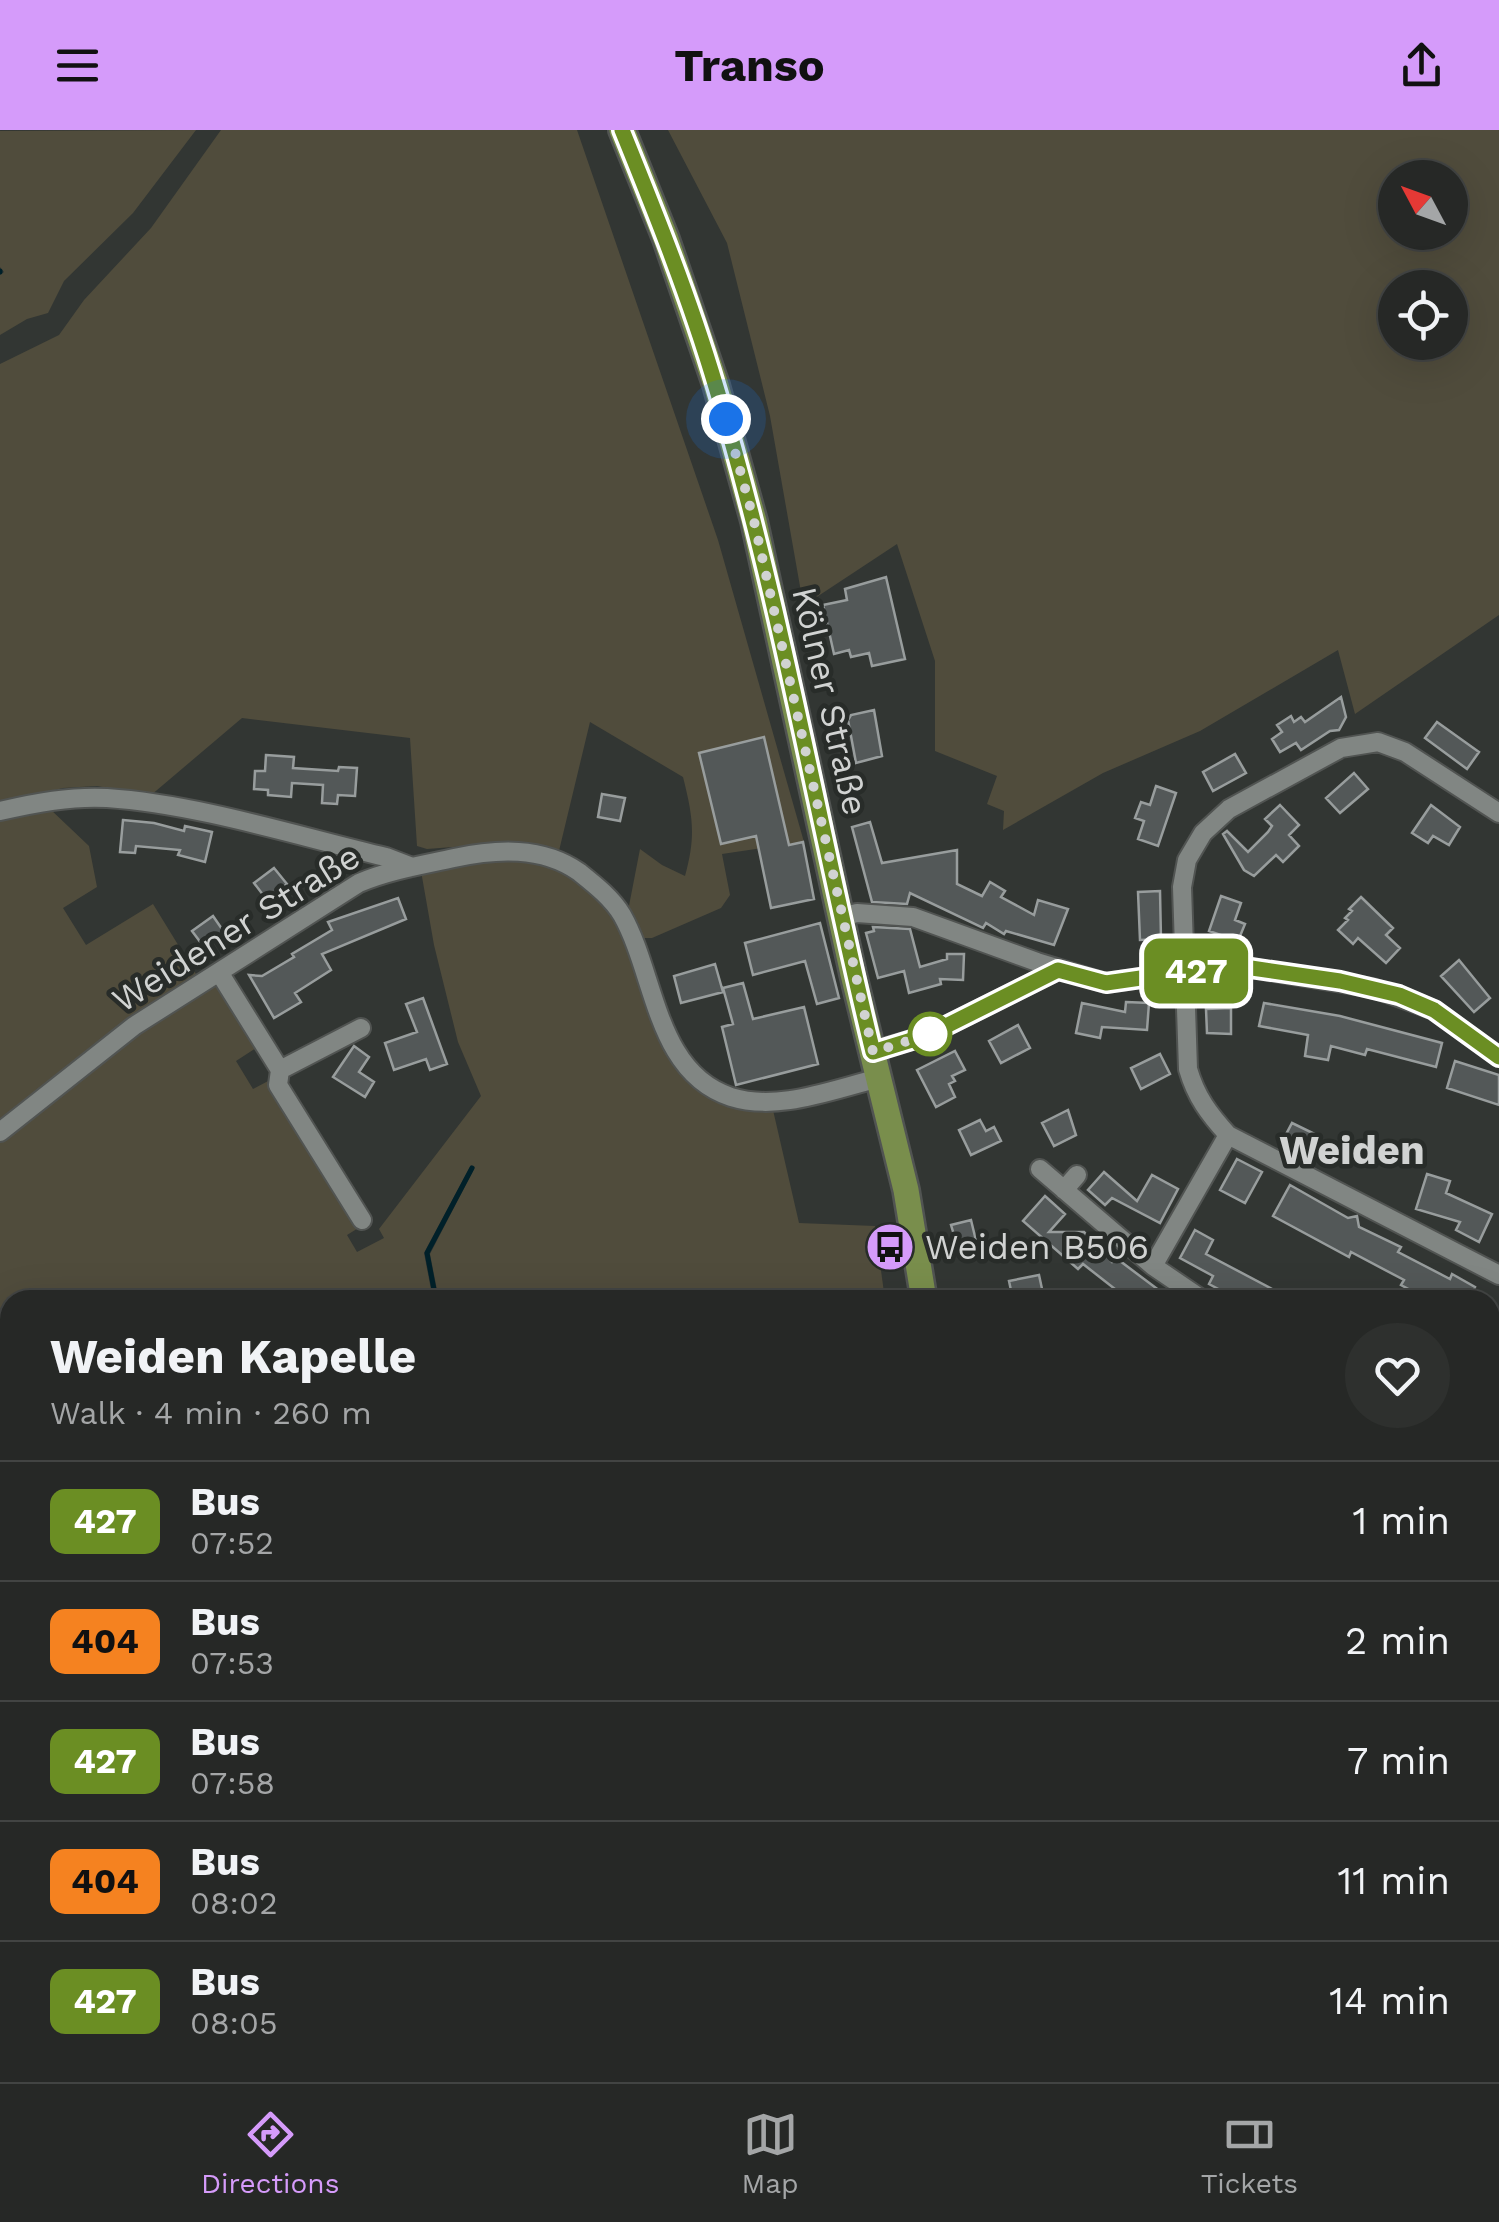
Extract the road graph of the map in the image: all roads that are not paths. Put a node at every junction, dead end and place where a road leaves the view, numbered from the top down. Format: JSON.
{"nodes":[{"id":1,"x":622,"y":130,"type":"edge"},
{"id":2,"x":0,"y":810,"type":"edge"},
{"id":3,"x":1499,"y":813,"type":"edge"},
{"id":4,"x":412,"y":867,"type":"junction"},
{"id":5,"x":842,"y":917,"type":"junction"},
{"id":6,"x":1058,"y":970,"type":"junction"},
{"id":7,"x":220,"y":972,"type":"junction"},
{"id":8,"x":1184,"y":974,"type":"junction"},
{"id":9,"x":361,"y":1028,"type":"dead end"},
{"id":10,"x":873,"y":1052,"type":"junction"},
{"id":11,"x":1499,"y":1057,"type":"edge"},
{"id":12,"x":280,"y":1070,"type":"junction"},
{"id":13,"x":880,"y":1078,"type":"junction"},
{"id":14,"x":0,"y":1132,"type":"edge"},
{"id":15,"x":1228,"y":1135,"type":"junction"},
{"id":16,"x":1040,"y":1169,"type":"dead end"},
{"id":17,"x":1077,"y":1175,"type":"dead end"},
{"id":18,"x":1064,"y":1190,"type":"junction"},
{"id":19,"x":362,"y":1220,"type":"dead end"},
{"id":20,"x":1153,"y":1266,"type":"junction"},
{"id":21,"x":1499,"y":1276,"type":"edge"},
{"id":22,"x":923,"y":1290,"type":"edge"},
{"id":23,"x":1188,"y":1290,"type":"edge"}],
"edges":[{"from":1,"to":5,"type":"main road","name":"Kölner Straße"},
{"from":2,"to":4,"type":"street"},
{"from":3,"to":8,"type":"street"},
{"from":4,"to":7,"type":"street","name":"Weidener Straße"},
{"from":4,"to":13,"type":"street","name":"Weidener Straße"},
{"from":5,"to":6,"type":"street"},
{"from":5,"to":10,"type":"main road","name":"Kölner Straße"},
{"from":6,"to":8,"type":"street"},
{"from":6,"to":10,"type":"street"},
{"from":7,"to":12,"type":"street"},
{"from":7,"to":14,"type":"street","name":"Weidener Straße"},
{"from":8,"to":11,"type":"street"},
{"from":8,"to":15,"type":"street"},
{"from":9,"to":12,"type":"street"},
{"from":10,"to":13,"type":"main road","name":"Kölner Straße"},
{"from":12,"to":19,"type":"street"},
{"from":13,"to":22,"type":"main road","name":"Kölner Straße"},
{"from":15,"to":20,"type":"street"},
{"from":15,"to":21,"type":"street"},
{"from":16,"to":18,"type":"street"},
{"from":17,"to":18,"type":"street"},
{"from":18,"to":20,"type":"street"},
{"from":20,"to":23,"type":"street"}]}
